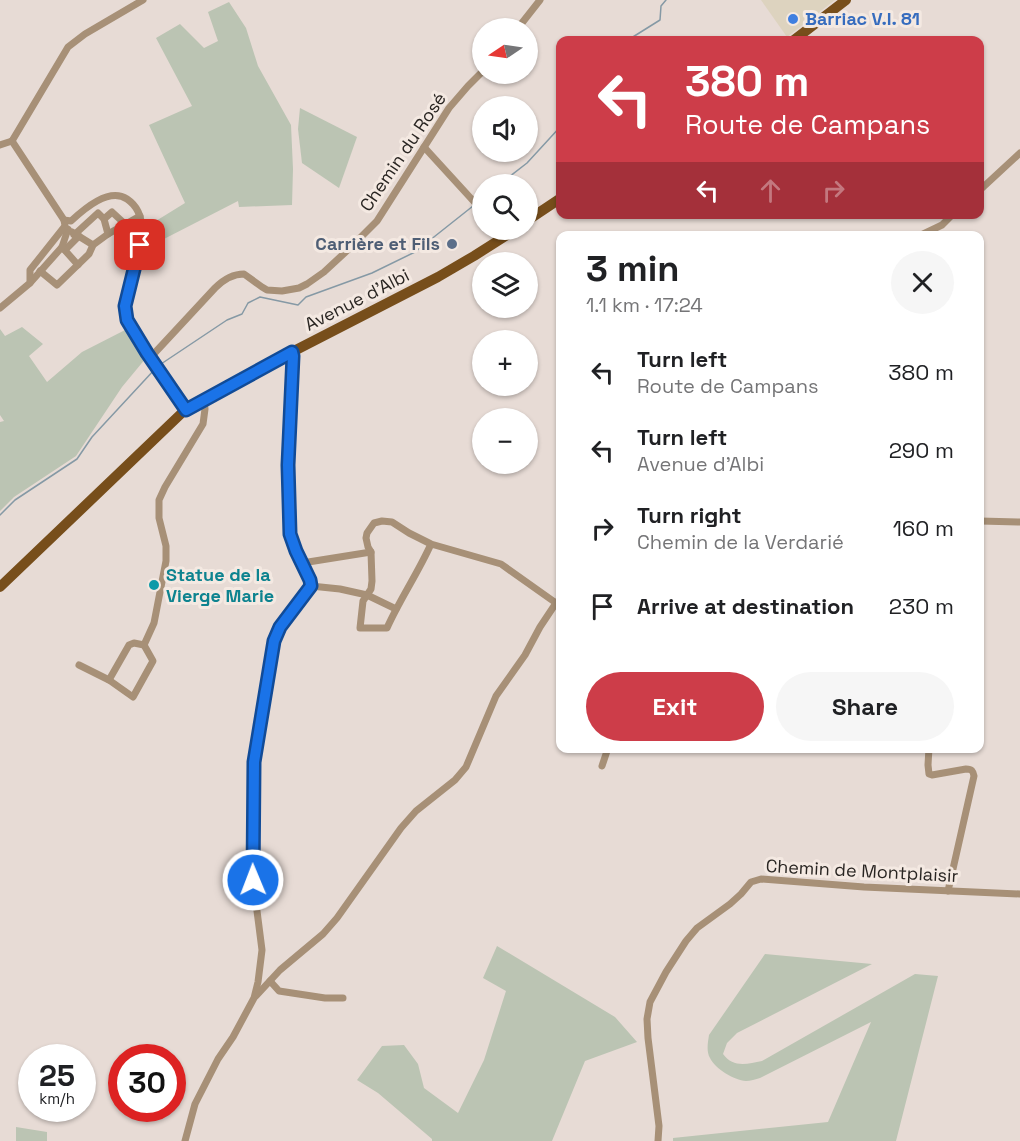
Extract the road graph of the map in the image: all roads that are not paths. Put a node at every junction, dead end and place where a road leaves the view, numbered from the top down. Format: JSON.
{"nodes":[{"id":1,"x":143,"y":0,"type":"edge"},
{"id":2,"x":540,"y":0,"type":"edge"},
{"id":3,"x":846,"y":0,"type":"edge"},
{"id":4,"x":526,"y":18,"type":"edge"},
{"id":5,"x":799,"y":36,"type":"edge"},
{"id":6,"x":472,"y":82,"type":"edge"},
{"id":7,"x":12,"y":141,"type":"junction"},
{"id":8,"x":0,"y":145,"type":"edge"},
{"id":9,"x":424,"y":147,"type":"junction"},
{"id":10,"x":1020,"y":153,"type":"edge"},
{"id":11,"x":984,"y":186,"type":"edge"},
{"id":12,"x":472,"y":199,"type":"edge"},
{"id":13,"x":556,"y":201,"type":"edge"},
{"id":14,"x":538,"y":213,"type":"edge"},
{"id":15,"x":140,"y":216,"type":"junction"},
{"id":16,"x":104,"y":219,"type":"junction"},
{"id":17,"x":948,"y":219,"type":"edge"},
{"id":18,"x":125,"y":224,"type":"junction"},
{"id":19,"x":66,"y":225,"type":"junction"},
{"id":20,"x":929,"y":231,"type":"edge"},
{"id":21,"x":108,"y":234,"type":"junction"},
{"id":22,"x":77,"y":236,"type":"junction"},
{"id":23,"x":497,"y":240,"type":"edge"},
{"id":24,"x":93,"y":245,"type":"junction"},
{"id":25,"x":63,"y":248,"type":"junction"},
{"id":26,"x":78,"y":265,"type":"junction"},
{"id":27,"x":40,"y":272,"type":"junction"},
{"id":28,"x":30,"y":283,"type":"junction"},
{"id":29,"x":0,"y":308,"type":"edge"},
{"id":30,"x":292,"y":352,"type":"junction"},
{"id":31,"x":150,"y":358,"type":"junction"},
{"id":32,"x":204,"y":400,"type":"junction"},
{"id":33,"x":186,"y":410,"type":"junction"},
{"id":34,"x":984,"y":521,"type":"edge"},
{"id":35,"x":1020,"y":522,"type":"edge"},
{"id":36,"x":431,"y":544,"type":"junction"},
{"id":37,"x":371,"y":552,"type":"junction"},
{"id":38,"x":302,"y":563,"type":"junction"},
{"id":39,"x":311,"y":586,"type":"junction"},
{"id":40,"x":0,"y":587,"type":"edge"},
{"id":41,"x":367,"y":595,"type":"junction"},
{"id":42,"x":556,"y":599,"type":"edge"},
{"id":43,"x":556,"y":605,"type":"edge"},
{"id":44,"x":396,"y":609,"type":"junction"},
{"id":45,"x":144,"y":645,"type":"junction"},
{"id":46,"x":80,"y":665,"type":"dead end"},
{"id":47,"x":109,"y":680,"type":"junction"},
{"id":48,"x":606,"y":753,"type":"edge"},
{"id":49,"x":929,"y":753,"type":"edge"},
{"id":50,"x":602,"y":766,"type":"dead end"},
{"id":51,"x":948,"y":891,"type":"junction"},
{"id":52,"x":1020,"y":894,"type":"edge"},
{"id":53,"x":270,"y":981,"type":"junction"},
{"id":54,"x":254,"y":998,"type":"junction"},
{"id":55,"x":343,"y":998,"type":"dead end"},
{"id":56,"x":185,"y":1141,"type":"edge"},
{"id":57,"x":656,"y":1141,"type":"edge"}],
"edges":[{"from":1,"to":7,"type":"street"},
{"from":2,"to":4,"type":"street"},
{"from":3,"to":5,"type":"main road"},
{"from":6,"to":9,"type":"street","name":"Chemin du Rosé"},
{"from":7,"to":8,"type":"street"},
{"from":7,"to":19,"type":"street"},
{"from":9,"to":12,"type":"street"},
{"from":9,"to":31,"type":"street","name":"Chemin du Rosé"},
{"from":10,"to":11,"type":"street"},
{"from":13,"to":14,"type":"main road"},
{"from":15,"to":18,"type":"street"},
{"from":15,"to":19,"type":"street"},
{"from":15,"to":31,"type":"street"},
{"from":16,"to":18,"type":"street"},
{"from":16,"to":21,"type":"street"},
{"from":16,"to":22,"type":"street"},
{"from":17,"to":20,"type":"street"},
{"from":18,"to":21,"type":"street"},
{"from":19,"to":22,"type":"street"},
{"from":19,"to":25,"type":"street"},
{"from":19,"to":28,"type":"street"},
{"from":21,"to":24,"type":"street"},
{"from":22,"to":24,"type":"street"},
{"from":22,"to":25,"type":"street"},
{"from":23,"to":30,"type":"main road","name":"Avenue d'Albi"},
{"from":24,"to":26,"type":"street"},
{"from":25,"to":26,"type":"street"},
{"from":25,"to":27,"type":"street"},
{"from":26,"to":27,"type":"street"},
{"from":27,"to":28,"type":"street"},
{"from":28,"to":29,"type":"street"},
{"from":30,"to":32,"type":"main road","name":"Avenue d'Albi"},
{"from":30,"to":38,"type":"street"},
{"from":31,"to":33,"type":"street"},
{"from":32,"to":33,"type":"main road","name":"Avenue d'Albi"},
{"from":32,"to":45,"type":"street"},
{"from":33,"to":40,"type":"main road","name":"Avenue d'Albi"},
{"from":34,"to":35,"type":"street"},
{"from":36,"to":37,"type":"street"},
{"from":36,"to":42,"type":"street"},
{"from":36,"to":44,"type":"street"},
{"from":37,"to":38,"type":"street"},
{"from":37,"to":41,"type":"street"},
{"from":38,"to":39,"type":"street"},
{"from":39,"to":41,"type":"street"},
{"from":39,"to":54,"type":"street"},
{"from":41,"to":44,"type":"street"},
{"from":41,"to":44,"type":"street"},
{"from":43,"to":53,"type":"street"},
{"from":45,"to":47,"type":"street"},
{"from":45,"to":47,"type":"street"},
{"from":46,"to":47,"type":"street"},
{"from":48,"to":50,"type":"street"},
{"from":49,"to":51,"type":"street"},
{"from":51,"to":52,"type":"street","name":"Chemin de Montplaisir"},
{"from":51,"to":57,"type":"street","name":"Chemin de Montplaisir"},
{"from":53,"to":54,"type":"street"},
{"from":53,"to":55,"type":"street"},
{"from":54,"to":56,"type":"street"}]}
